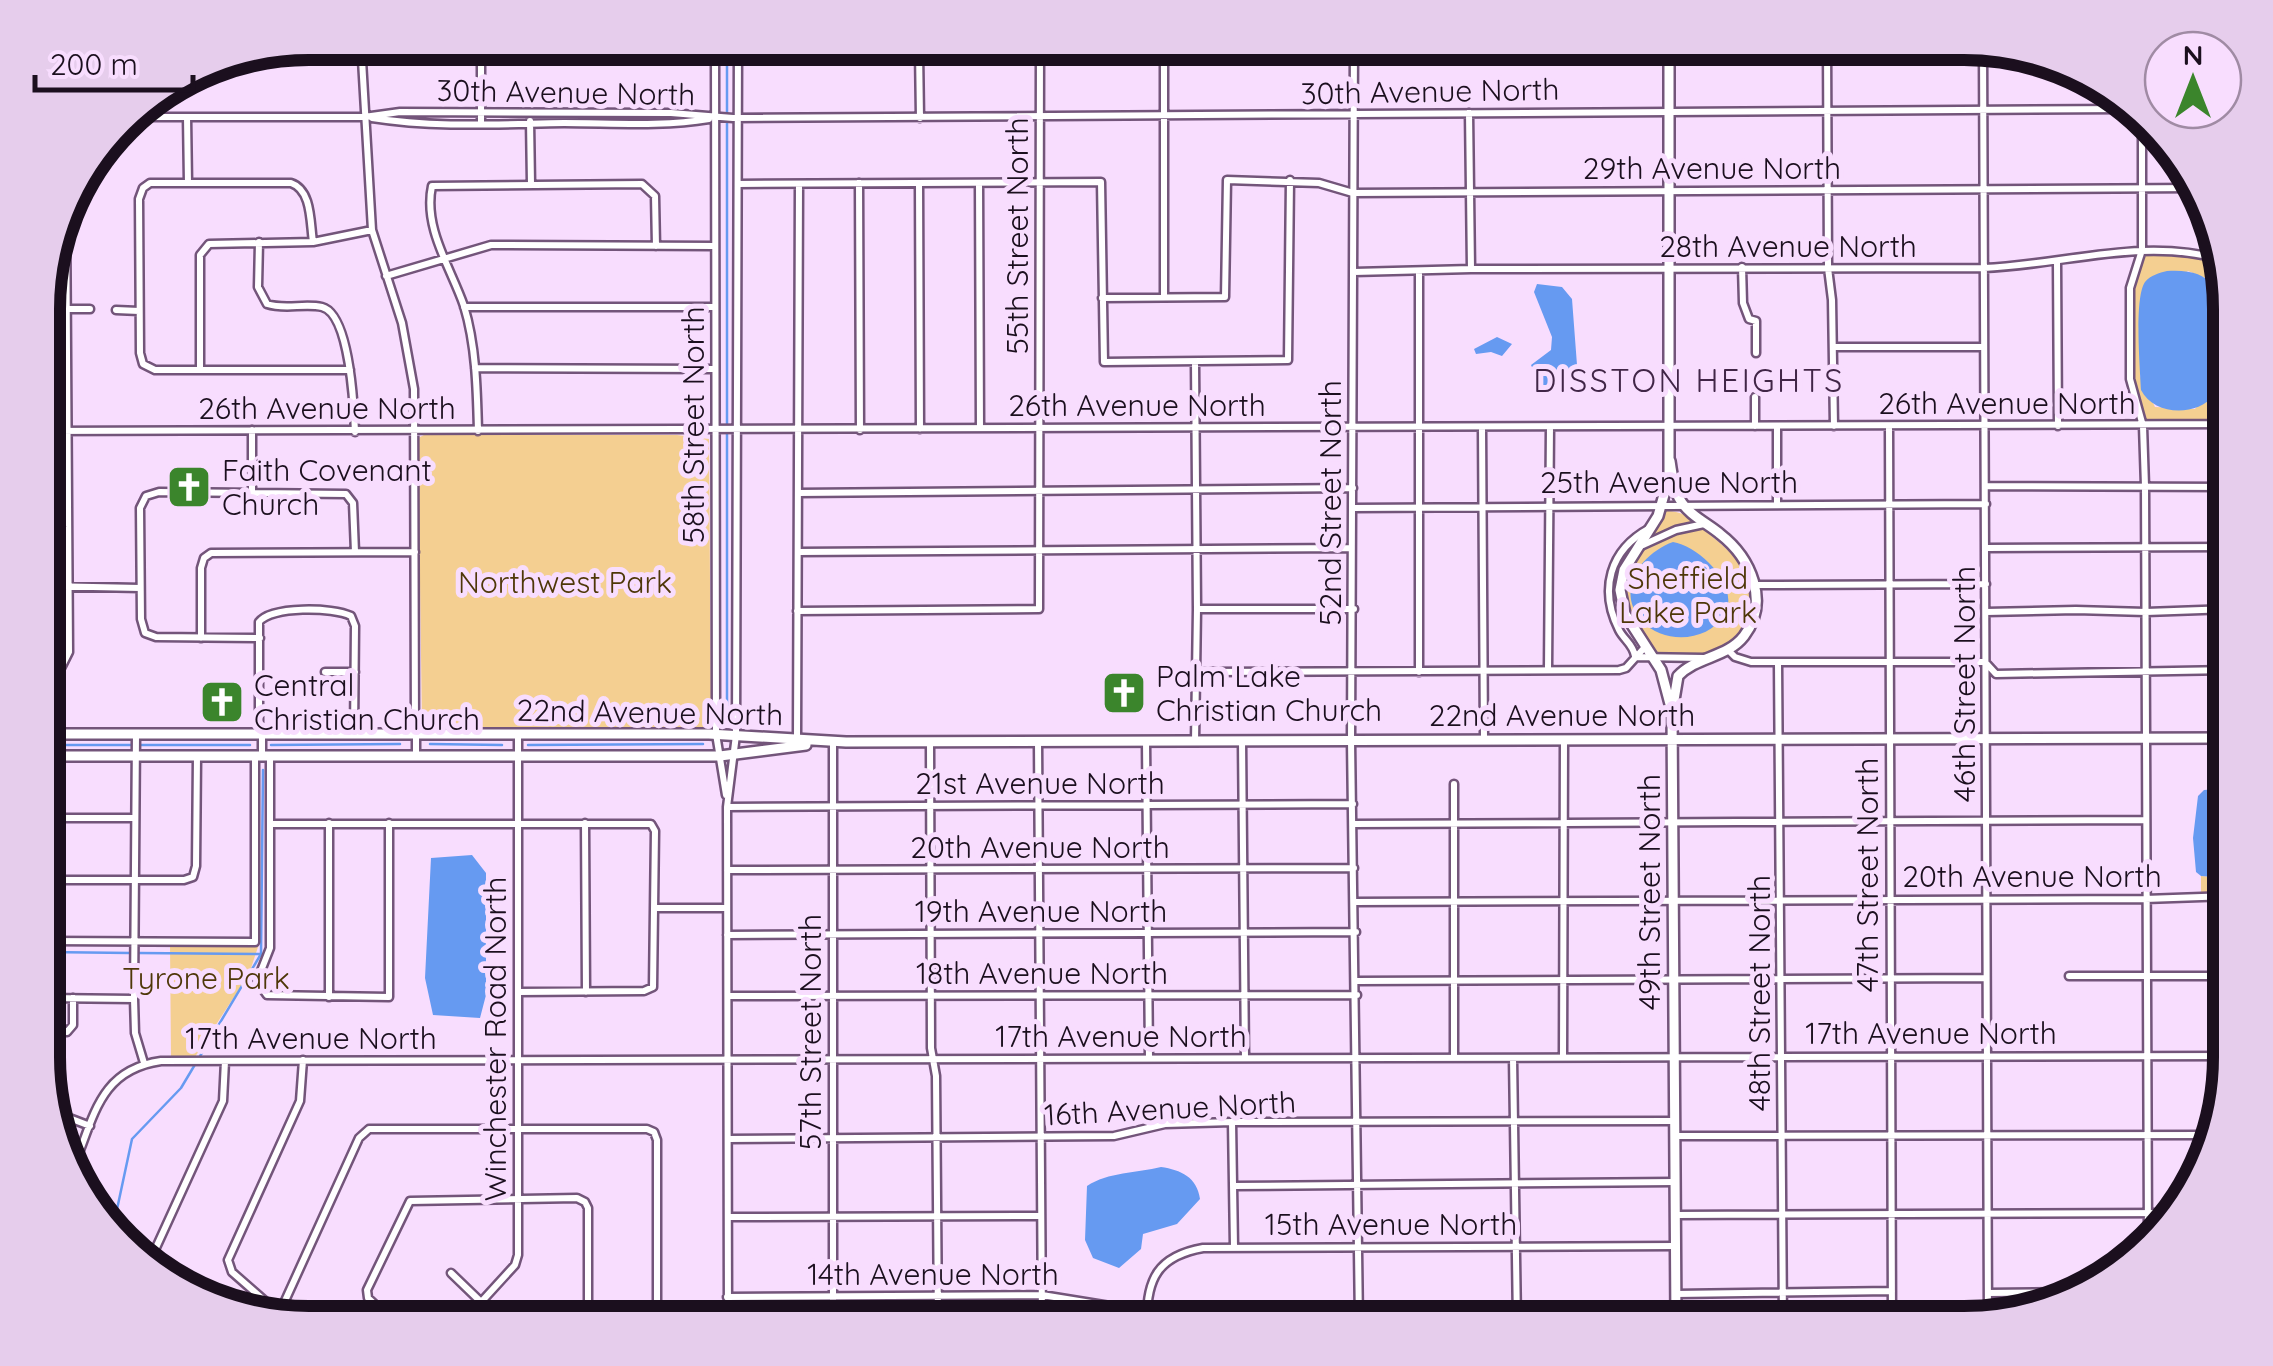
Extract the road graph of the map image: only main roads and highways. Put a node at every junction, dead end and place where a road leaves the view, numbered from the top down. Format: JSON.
{"nodes":[{"id":1,"x":1669,"y":60,"type":"edge"},
{"id":2,"x":1670,"y":461,"type":"junction"},
{"id":3,"x":1672,"y":712,"type":"junction"},
{"id":4,"x":60,"y":734,"type":"edge"},
{"id":5,"x":2212,"y":738,"type":"edge"},
{"id":6,"x":1672,"y":740,"type":"junction"},
{"id":7,"x":834,"y":742,"type":"junction"},
{"id":8,"x":60,"y":756,"type":"edge"},
{"id":9,"x":1676,"y":1305,"type":"edge"}],
"edges":[{"from":1,"to":2,"type":"main road"},
{"from":2,"to":3,"type":"main road"},
{"from":2,"to":3,"type":"main road","name":"49th Street North"},
{"from":3,"to":6,"type":"main road","name":"49th Street North"},
{"from":4,"to":7,"type":"main road","name":"22nd Avenue North"},
{"from":5,"to":6,"type":"main road","name":"22nd Avenue North"},
{"from":6,"to":7,"type":"main road","name":"22nd Avenue North"},
{"from":6,"to":9,"type":"main road","name":"49th Street North"},
{"from":7,"to":8,"type":"main road","name":"22nd Avenue North"}]}
